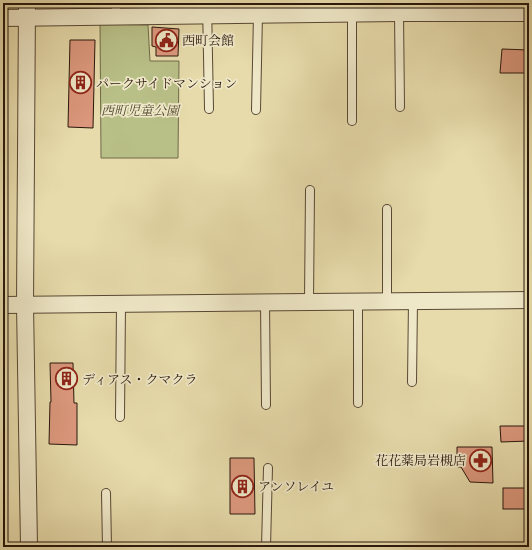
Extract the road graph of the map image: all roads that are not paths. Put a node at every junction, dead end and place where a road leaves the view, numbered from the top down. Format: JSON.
{"nodes":[{"id":1,"x":493,"y":8,"type":"edge"},
{"id":2,"x":164,"y":9,"type":"edge"},
{"id":3,"x":207,"y":9,"type":"edge"},
{"id":4,"x":241,"y":9,"type":"edge"},
{"id":5,"x":27,"y":10,"type":"edge"},
{"id":6,"x":116,"y":10,"type":"edge"},
{"id":7,"x":399,"y":13,"type":"junction"},
{"id":8,"x":529,"y":13,"type":"edge"},
{"id":9,"x":258,"y":14,"type":"junction"},
{"id":10,"x":352,"y":14,"type":"junction"},
{"id":11,"x":3,"y":18,"type":"edge"},
{"id":12,"x":400,"y":107,"type":"dead end"},
{"id":13,"x":209,"y":109,"type":"dead end"},
{"id":14,"x":256,"y":110,"type":"dead end"},
{"id":15,"x":352,"y":121,"type":"dead end"},
{"id":16,"x":310,"y":190,"type":"dead end"},
{"id":17,"x":387,"y":209,"type":"dead end"},
{"id":18,"x":529,"y":300,"type":"edge"},
{"id":19,"x":387,"y":301,"type":"junction"},
{"id":20,"x":412,"y":301,"type":"junction"},
{"id":21,"x":265,"y":302,"type":"junction"},
{"id":22,"x":310,"y":302,"type":"junction"},
{"id":23,"x":358,"y":302,"type":"junction"},
{"id":24,"x":121,"y":304,"type":"junction"},
{"id":25,"x":3,"y":305,"type":"edge"},
{"id":26,"x":25,"y":305,"type":"junction"},
{"id":27,"x":412,"y":382,"type":"dead end"},
{"id":28,"x":358,"y":403,"type":"dead end"},
{"id":29,"x":266,"y":405,"type":"dead end"},
{"id":30,"x":120,"y":417,"type":"dead end"},
{"id":31,"x":268,"y":468,"type":"dead end"},
{"id":32,"x":106,"y":493,"type":"dead end"},
{"id":33,"x":29,"y":547,"type":"edge"},
{"id":34,"x":107,"y":547,"type":"edge"},
{"id":35,"x":266,"y":547,"type":"edge"}],
"edges":[{"from":1,"to":7,"type":"street"},
{"from":1,"to":8,"type":"street"},
{"from":2,"to":3,"type":"street"},
{"from":2,"to":6,"type":"street"},
{"from":3,"to":4,"type":"street"},
{"from":3,"to":13,"type":"lane"},
{"from":4,"to":9,"type":"street"},
{"from":5,"to":6,"type":"street"},
{"from":5,"to":11,"type":"street"},
{"from":5,"to":26,"type":"street"},
{"from":7,"to":10,"type":"street"},
{"from":7,"to":12,"type":"lane"},
{"from":9,"to":10,"type":"street"},
{"from":9,"to":14,"type":"lane"},
{"from":10,"to":15,"type":"lane"},
{"from":16,"to":22,"type":"lane"},
{"from":17,"to":19,"type":"lane"},
{"from":18,"to":20,"type":"street"},
{"from":19,"to":20,"type":"street"},
{"from":19,"to":23,"type":"street"},
{"from":20,"to":27,"type":"lane"},
{"from":21,"to":22,"type":"street"},
{"from":21,"to":24,"type":"street"},
{"from":21,"to":29,"type":"lane"},
{"from":22,"to":23,"type":"street"},
{"from":23,"to":28,"type":"lane"},
{"from":24,"to":26,"type":"street"},
{"from":24,"to":30,"type":"lane"},
{"from":25,"to":26,"type":"street"},
{"from":26,"to":33,"type":"street"},
{"from":31,"to":35,"type":"lane"},
{"from":32,"to":34,"type":"lane"}]}
